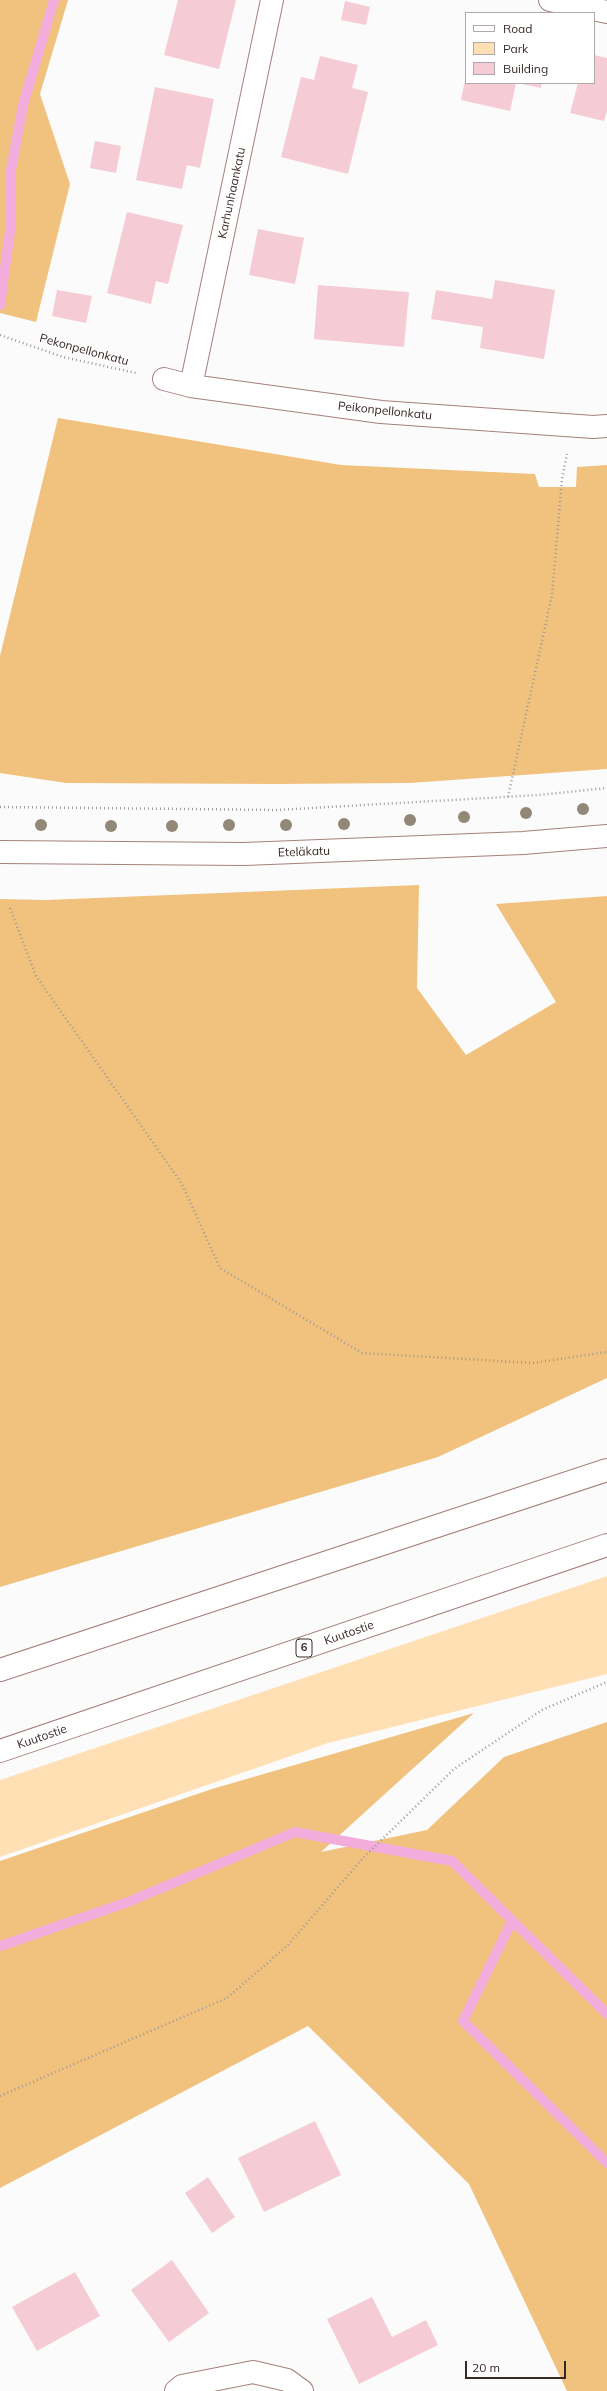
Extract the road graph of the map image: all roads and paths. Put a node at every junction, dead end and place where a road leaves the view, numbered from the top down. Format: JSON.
{"nodes":[{"id":1,"x":272,"y":0,"type":"edge"},
{"id":2,"x":550,"y":0,"type":"edge"},
{"id":3,"x":607,"y":12,"type":"edge"},
{"id":4,"x":0,"y":335,"type":"edge"},
{"id":5,"x":164,"y":379,"type":"joint"},
{"id":6,"x":191,"y":386,"type":"junction"},
{"id":7,"x":573,"y":426,"type":"junction"},
{"id":8,"x":607,"y":426,"type":"edge"},
{"id":9,"x":607,"y":788,"type":"edge"},
{"id":10,"x":508,"y":797,"type":"junction"},
{"id":11,"x":0,"y":807,"type":"edge"},
{"id":12,"x":607,"y":836,"type":"edge"},
{"id":13,"x":0,"y":852,"type":"edge"},
{"id":14,"x":10,"y":908,"type":"dead end"},
{"id":15,"x":607,"y":1352,"type":"edge"},
{"id":16,"x":607,"y":1470,"type":"edge"},
{"id":17,"x":607,"y":1545,"type":"edge"},
{"id":18,"x":0,"y":1670,"type":"edge"},
{"id":19,"x":607,"y":1682,"type":"edge"},
{"id":20,"x":0,"y":1751,"type":"edge"},
{"id":21,"x":0,"y":2096,"type":"edge"},
{"id":22,"x":176,"y":2391,"type":"edge"},
{"id":23,"x":302,"y":2391,"type":"edge"}],
"edges":[{"from":1,"to":6,"type":"main road","name":"Karhunhaankatu"},
{"from":2,"to":3,"type":"main road"},
{"from":4,"to":5,"type":"path","name":"Pekonpellonkatu"},
{"from":5,"to":6,"type":"main road","name":"Peikonpellonkatu"},
{"from":6,"to":7,"type":"main road","name":"Peikonpellonkatu"},
{"from":7,"to":8,"type":"main road","name":"Peikonpellonkatu"},
{"from":7,"to":10,"type":"path"},
{"from":9,"to":10,"type":"path"},
{"from":10,"to":11,"type":"path"},
{"from":12,"to":13,"type":"main road","name":"Eteläkatu"},
{"from":14,"to":15,"type":"path"},
{"from":16,"to":18,"type":"main road"},
{"from":17,"to":20,"type":"main road","name":"Kuutostie","number":"6"},
{"from":19,"to":21,"type":"path"},
{"from":22,"to":23,"type":"main road"}]}
